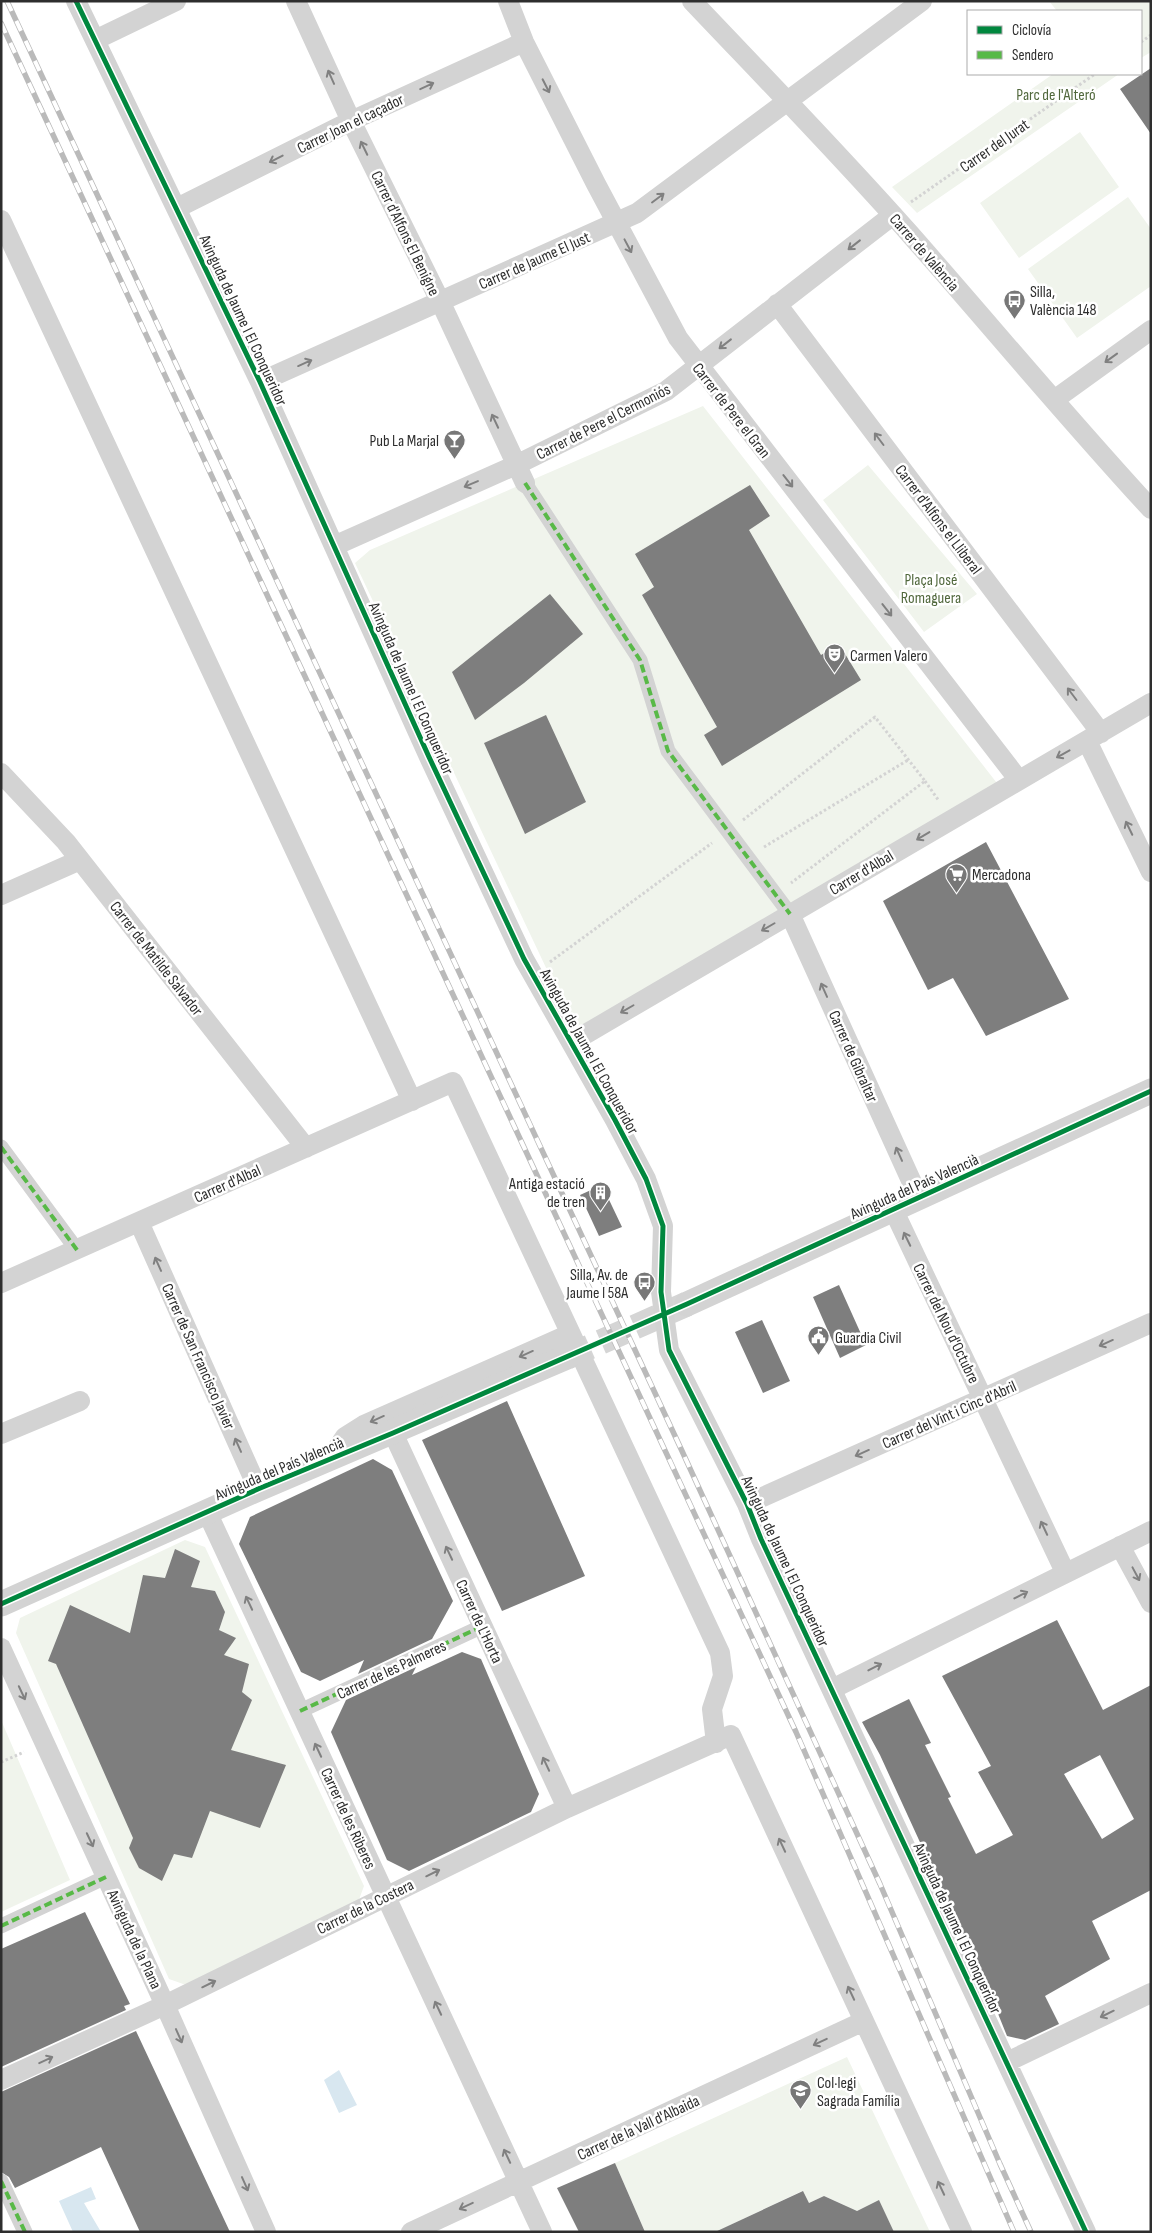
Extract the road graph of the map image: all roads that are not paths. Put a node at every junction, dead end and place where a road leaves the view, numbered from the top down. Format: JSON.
{"nodes":[{"id":1,"x":76,"y":1,"type":"edge"},
{"id":2,"x":176,"y":1,"type":"edge"},
{"id":3,"x":296,"y":1,"type":"edge"},
{"id":4,"x":508,"y":1,"type":"edge"},
{"id":5,"x":692,"y":1,"type":"edge"},
{"id":6,"x":922,"y":1,"type":"edge"},
{"id":7,"x":94,"y":40,"type":"junction"},
{"id":8,"x":524,"y":42,"type":"junction"},
{"id":9,"x":787,"y":101,"type":"junction"},
{"id":10,"x":351,"y":122,"type":"junction"},
{"id":11,"x":177,"y":208,"type":"junction"},
{"id":12,"x":893,"y":215,"type":"junction"},
{"id":13,"x":1,"y":220,"type":"edge"},
{"id":14,"x":616,"y":223,"type":"junction"},
{"id":15,"x":441,"y":303,"type":"junction"},
{"id":16,"x":777,"y":304,"type":"junction"},
{"id":17,"x":1151,"y":330,"type":"edge"},
{"id":18,"x":698,"y":366,"type":"junction"},
{"id":19,"x":260,"y":382,"type":"junction"},
{"id":20,"x":1054,"y":400,"type":"junction"},
{"id":21,"x":516,"y":465,"type":"junction"},
{"id":22,"x":525,"y":483,"type":"joint"},
{"id":23,"x":1151,"y":509,"type":"edge"},
{"id":24,"x":334,"y":546,"type":"junction"},
{"id":25,"x":1151,"y":703,"type":"edge"},
{"id":26,"x":1094,"y":737,"type":"junction"},
{"id":27,"x":1,"y":773,"type":"edge"},
{"id":28,"x":1018,"y":780,"type":"junction"},
{"id":29,"x":80,"y":860,"type":"junction"},
{"id":30,"x":1151,"y":872,"type":"edge"},
{"id":31,"x":1,"y":895,"type":"edge"},
{"id":32,"x":790,"y":914,"type":"junction"},
{"id":33,"x":572,"y":1042,"type":"junction"},
{"id":34,"x":1151,"y":1091,"type":"edge"},
{"id":35,"x":412,"y":1101,"type":"junction"},
{"id":36,"x":1,"y":1147,"type":"edge"},
{"id":37,"x":306,"y":1148,"type":"junction"},
{"id":38,"x":919,"y":1198,"type":"junction"},
{"id":39,"x":892,"y":1209,"type":"junction"},
{"id":40,"x":139,"y":1222,"type":"junction"},
{"id":41,"x":78,"y":1250,"type":"junction"},
{"id":42,"x":1,"y":1283,"type":"edge"},
{"id":43,"x":687,"y":1304,"type":"tunnel mouth"},
{"id":44,"x":1151,"y":1323,"type":"edge"},
{"id":45,"x":568,"y":1345,"type":"junction"},
{"id":46,"x":983,"y":1398,"type":"junction"},
{"id":47,"x":80,"y":1400,"type":"dead end"},
{"id":48,"x":393,"y":1433,"type":"junction"},
{"id":49,"x":1,"y":1434,"type":"edge"},
{"id":50,"x":330,"y":1459,"type":"junction"},
{"id":51,"x":258,"y":1489,"type":"junction"},
{"id":52,"x":747,"y":1504,"type":"junction"},
{"id":53,"x":207,"y":1512,"type":"junction"},
{"id":54,"x":1151,"y":1531,"type":"edge"},
{"id":55,"x":1120,"y":1546,"type":"junction"},
{"id":56,"x":1065,"y":1572,"type":"junction"},
{"id":57,"x":1151,"y":1603,"type":"edge"},
{"id":58,"x":1,"y":1604,"type":"edge"},
{"id":59,"x":483,"y":1626,"type":"junction"},
{"id":60,"x":1,"y":1648,"type":"edge"},
{"id":61,"x":832,"y":1689,"type":"junction"},
{"id":62,"x":300,"y":1711,"type":"junction"},
{"id":63,"x":723,"y":1739,"type":"junction"},
{"id":64,"x":567,"y":1808,"type":"junction"},
{"id":65,"x":106,"y":1877,"type":"junction"},
{"id":66,"x":386,"y":1896,"type":"junction"},
{"id":67,"x":1,"y":1926,"type":"edge"},
{"id":68,"x":1151,"y":1993,"type":"edge"},
{"id":69,"x":165,"y":2005,"type":"junction"},
{"id":70,"x":864,"y":2021,"type":"junction"},
{"id":71,"x":1007,"y":2062,"type":"junction"},
{"id":72,"x":1,"y":2080,"type":"edge"},
{"id":73,"x":1,"y":2181,"type":"edge"},
{"id":74,"x":519,"y":2182,"type":"junction"},
{"id":75,"x":25,"y":2232,"type":"edge"},
{"id":76,"x":266,"y":2232,"type":"edge"},
{"id":77,"x":411,"y":2232,"type":"edge"},
{"id":78,"x":542,"y":2232,"type":"edge"},
{"id":79,"x":962,"y":2232,"type":"edge"},
{"id":80,"x":1086,"y":2232,"type":"edge"}],
"edges":[{"from":1,"to":7,"type":"street","name":"Avinguda de Jaume I El Conqueridor"},
{"from":2,"to":7,"type":"street"},
{"from":10,"to":3,"type":"street","name":"Carrer d'Alfons El Benigne","one_way":true},
{"from":4,"to":8,"type":"street","name":"Carrer de Pere el Gran"},
{"from":5,"to":9,"type":"street","name":"Carrer de València"},
{"from":6,"to":9,"type":"street","name":"Carrer de Jaume El Just"},
{"from":7,"to":11,"type":"street","name":"Avinguda de Jaume I El Conqueridor"},
{"from":10,"to":8,"type":"street","name":"Carrer Joan el caçador","one_way":true},
{"from":8,"to":14,"type":"street","name":"Carrer de Pere el Gran","one_way":true},
{"from":9,"to":12,"type":"street","name":"Carrer de València"},
{"from":14,"to":9,"type":"street","name":"Carrer de Jaume El Just","one_way":true},
{"from":10,"to":11,"type":"street","name":"Carrer Joan el caçador","one_way":true},
{"from":15,"to":10,"type":"street","name":"Carrer d'Alfons El Benigne","one_way":true},
{"from":11,"to":19,"type":"street","name":"Avinguda de Jaume I El Conqueridor"},
{"from":12,"to":16,"type":"street","name":"Carrer de Pere el Cermoniós","one_way":true},
{"from":12,"to":20,"type":"street","name":"Carrer de València"},
{"from":13,"to":35,"type":"street"},
{"from":14,"to":15,"type":"street","name":"Carrer de Jaume El Just"},
{"from":14,"to":18,"type":"street","name":"Carrer de Pere el Gran","one_way":true},
{"from":19,"to":15,"type":"street","name":"Carrer de Jaume El Just","one_way":true},
{"from":21,"to":15,"type":"street","name":"Carrer d'Alfons El Benigne","one_way":true},
{"from":16,"to":18,"type":"street","name":"Carrer de Pere el Cermoniós","one_way":true},
{"from":26,"to":16,"type":"street","name":"Carrer d'Alfons el Lliberal","one_way":true},
{"from":17,"to":20,"type":"street","one_way":true},
{"from":18,"to":21,"type":"street","name":"Carrer de Pere el Cermoniós"},
{"from":18,"to":28,"type":"street","name":"Carrer de Pere el Gran","one_way":true},
{"from":19,"to":24,"type":"street","name":"Avinguda de Jaume I El Conqueridor"},
{"from":20,"to":23,"type":"street","name":"Carrer de València"},
{"from":21,"to":22,"type":"street","name":"Carrer d'Alfons El Benigne"},
{"from":21,"to":24,"type":"street","name":"Carrer de Pere el Cermoniós","one_way":true},
{"from":22,"to":32,"type":"street"},
{"from":24,"to":33,"type":"street","name":"Avinguda de Jaume I El Conqueridor"},
{"from":25,"to":26,"type":"street","name":"Carrer d'Albal"},
{"from":26,"to":28,"type":"street","name":"Carrer d'Albal","one_way":true},
{"from":30,"to":26,"type":"street","name":"Carrer d'Alfons el Lliberal","one_way":true},
{"from":27,"to":29,"type":"street","name":"Carrer de Matilde Salvador"},
{"from":28,"to":32,"type":"street","name":"Carrer d'Albal","one_way":true},
{"from":29,"to":31,"type":"street"},
{"from":29,"to":37,"type":"street","name":"Carrer de Matilde Salvador"},
{"from":32,"to":33,"type":"street","name":"Carrer d'Albal","one_way":true},
{"from":38,"to":32,"type":"street","name":"Carrer de Gibraltar","one_way":true},
{"from":33,"to":52,"type":"street","name":"Avinguda de Jaume I El Conqueridor"},
{"from":34,"to":38,"type":"street","name":"Avinguda del País Valencià"},
{"from":35,"to":37,"type":"street","name":"Carrer d'Albal"},
{"from":35,"to":45,"type":"street","name":"Carrer d'Albal"},
{"from":36,"to":41,"type":"street"},
{"from":37,"to":40,"type":"street","name":"Carrer d'Albal"},
{"from":38,"to":39,"type":"street","name":"Avinguda del País Valencià"},
{"from":39,"to":43,"type":"street","name":"Avinguda del País Valencià"},
{"from":46,"to":39,"type":"street","name":"Carrer del Nou d'Octubre","one_way":true},
{"from":40,"to":41,"type":"street","name":"Carrer d'Albal"},
{"from":51,"to":40,"type":"street","name":"Carrer de San Francisco Javier","one_way":true},
{"from":41,"to":42,"type":"street","name":"Carrer d'Albal"},
{"from":44,"to":46,"type":"street","name":"Carrer del Vint i Cinc d'Abril","one_way":true},
{"from":45,"to":48,"type":"street","name":"Avinguda del País Valencià"},
{"from":45,"to":50,"type":"street","name":"Avinguda del País Valencià","one_way":true},
{"from":45,"to":63,"type":"street"},
{"from":46,"to":52,"type":"street","name":"Carrer del Vint i Cinc d'Abril","one_way":true},
{"from":56,"to":46,"type":"street","name":"Carrer del Nou d'Octubre","one_way":true},
{"from":47,"to":49,"type":"street"},
{"from":48,"to":50,"type":"street","name":"Avinguda del País Valencià"},
{"from":59,"to":48,"type":"street","name":"Carrer de L'Horta","one_way":true},
{"from":50,"to":51,"type":"street","name":"Avinguda del País Valencià"},
{"from":51,"to":53,"type":"street","name":"Avinguda del País Valencià"},
{"from":52,"to":61,"type":"street","name":"Avinguda de Jaume I El Conqueridor"},
{"from":53,"to":58,"type":"street","name":"Avinguda del País Valencià"},
{"from":62,"to":53,"type":"street","name":"Carrer de les Riberes","one_way":true},
{"from":54,"to":55,"type":"street"},
{"from":55,"to":56,"type":"street"},
{"from":55,"to":57,"type":"street","one_way":true},
{"from":61,"to":56,"type":"street","one_way":true},
{"from":59,"to":62,"type":"street","name":"Carrer de les Palmeres"},
{"from":64,"to":59,"type":"street","name":"Carrer de L'Horta","one_way":true},
{"from":60,"to":65,"type":"street","name":"Avinguda de la Plana","one_way":true},
{"from":61,"to":71,"type":"street","name":"Avinguda de Jaume I El Conqueridor"},
{"from":66,"to":62,"type":"street","name":"Carrer de les Riberes","one_way":true},
{"from":63,"to":64,"type":"street","name":"Carrer de la Costera"},
{"from":70,"to":63,"type":"street","one_way":true},
{"from":66,"to":64,"type":"street","name":"Carrer de la Costera","one_way":true},
{"from":65,"to":67,"type":"street"},
{"from":65,"to":69,"type":"street","name":"Avinguda de la Plana"},
{"from":69,"to":66,"type":"street","name":"Carrer de la Costera","one_way":true},
{"from":74,"to":66,"type":"street","name":"Carrer de les Riberes","one_way":true},
{"from":68,"to":71,"type":"street","one_way":true},
{"from":72,"to":69,"type":"street","name":"Carrer de la Costera","one_way":true},
{"from":69,"to":76,"type":"street","name":"Avinguda de la Plana","one_way":true},
{"from":70,"to":74,"type":"street","name":"Carrer de la Vall d'Albaida","one_way":true},
{"from":79,"to":70,"type":"street","one_way":true},
{"from":71,"to":80,"type":"street","name":"Avinguda de Jaume I El Conqueridor"},
{"from":73,"to":75,"type":"street"},
{"from":74,"to":77,"type":"street","name":"Carrer de la Vall d'Albaida","one_way":true},
{"from":74,"to":78,"type":"street","name":"Carrer de les Riberes"}]}
